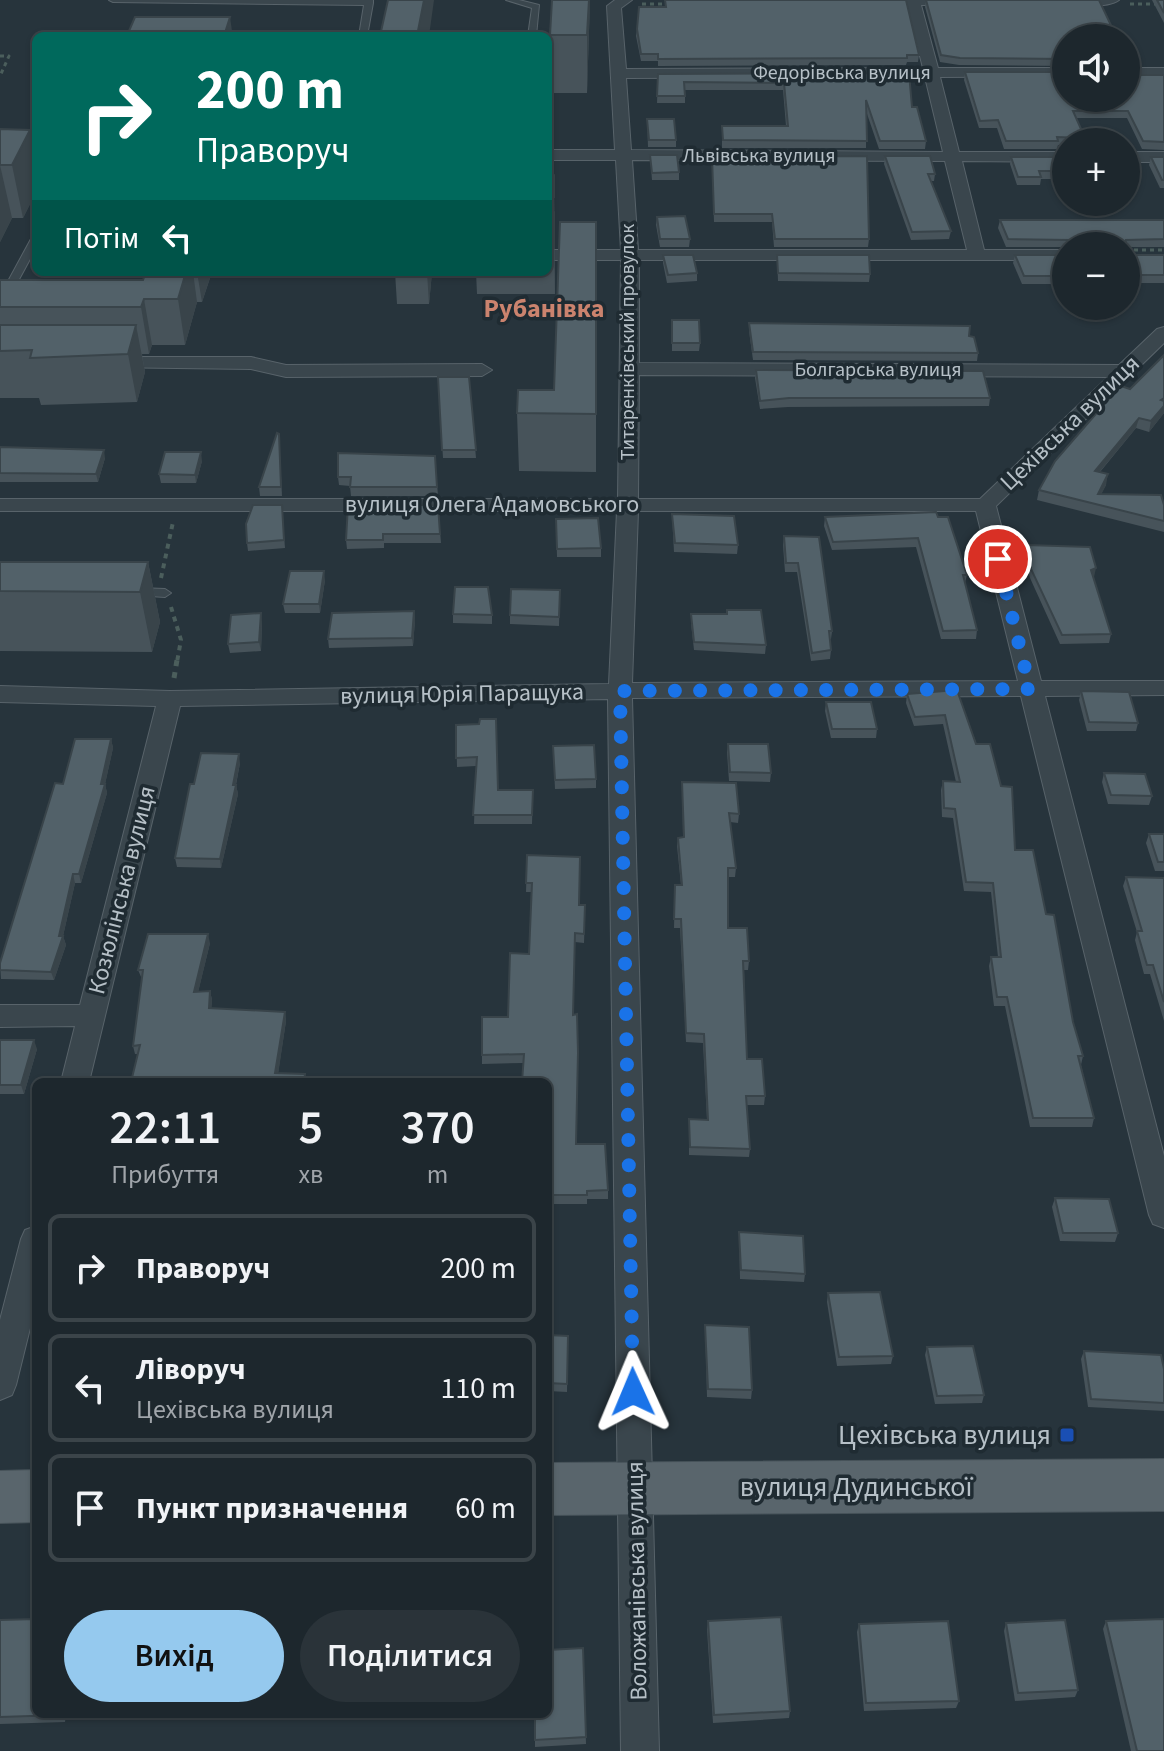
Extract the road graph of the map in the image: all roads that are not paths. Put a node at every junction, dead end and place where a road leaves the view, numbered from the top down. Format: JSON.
{"nodes":[{"id":1,"x":113,"y":0,"type":"edge"},
{"id":2,"x":510,"y":0,"type":"edge"},
{"id":3,"x":1051,"y":0,"type":"edge"},
{"id":4,"x":1112,"y":0,"type":"edge"},
{"id":5,"x":369,"y":1,"type":"edge"},
{"id":6,"x":851,"y":1,"type":"edge"},
{"id":7,"x":913,"y":1,"type":"edge"},
{"id":8,"x":974,"y":1,"type":"edge"},
{"id":9,"x":617,"y":2,"type":"edge"},
{"id":10,"x":364,"y":32,"type":"edge"},
{"id":11,"x":533,"y":32,"type":"edge"},
{"id":12,"x":931,"y":72,"type":"junction"},
{"id":13,"x":1052,"y":72,"type":"edge"},
{"id":14,"x":1140,"y":72,"type":"edge"},
{"id":15,"x":1164,"y":72,"type":"edge"},
{"id":16,"x":618,"y":74,"type":"junction"},
{"id":17,"x":32,"y":154,"type":"edge"},
{"id":18,"x":0,"y":155,"type":"edge"},
{"id":19,"x":552,"y":155,"type":"edge"},
{"id":20,"x":623,"y":155,"type":"junction"},
{"id":21,"x":951,"y":157,"type":"junction"},
{"id":22,"x":1052,"y":157,"type":"edge"},
{"id":23,"x":1140,"y":157,"type":"edge"},
{"id":24,"x":1164,"y":157,"type":"edge"},
{"id":25,"x":32,"y":246,"type":"edge"},
{"id":26,"x":552,"y":255,"type":"edge"},
{"id":27,"x":630,"y":255,"type":"junction"},
{"id":28,"x":977,"y":255,"type":"junction"},
{"id":29,"x":1052,"y":255,"type":"edge"},
{"id":30,"x":16,"y":306,"type":"edge"},
{"id":31,"x":1164,"y":333,"type":"edge"},
{"id":32,"x":94,"y":363,"type":"edge"},
{"id":33,"x":631,"y":369,"type":"junction"},
{"id":34,"x":482,"y":370,"type":"dead end"},
{"id":35,"x":1125,"y":371,"type":"junction"},
{"id":36,"x":628,"y":504,"type":"junction"},
{"id":37,"x":0,"y":505,"type":"edge"},
{"id":38,"x":985,"y":505,"type":"junction"},
{"id":39,"x":120,"y":592,"type":"edge"},
{"id":40,"x":165,"y":593,"type":"dead end"},
{"id":41,"x":1164,"y":688,"type":"edge"},
{"id":42,"x":1030,"y":689,"type":"junction"},
{"id":43,"x":620,"y":691,"type":"junction"},
{"id":44,"x":0,"y":694,"type":"edge"},
{"id":45,"x":170,"y":699,"type":"junction"},
{"id":46,"x":91,"y":1015,"type":"junction"},
{"id":47,"x":0,"y":1016,"type":"edge"},
{"id":48,"x":76,"y":1078,"type":"edge"},
{"id":49,"x":1164,"y":1215,"type":"edge"},
{"id":50,"x":32,"y":1255,"type":"edge"},
{"id":51,"x":0,"y":1385,"type":"edge"},
{"id":52,"x":1164,"y":1485,"type":"edge"},
{"id":53,"x":634,"y":1488,"type":"junction"},
{"id":54,"x":552,"y":1489,"type":"edge"},
{"id":55,"x":32,"y":1496,"type":"edge"},
{"id":56,"x":0,"y":1497,"type":"edge"},
{"id":57,"x":640,"y":1751,"type":"edge"}],
"edges":[{"from":1,"to":5,"type":"lane"},
{"from":2,"to":11,"type":"lane"},
{"from":3,"to":4,"type":"street"},
{"from":5,"to":10,"type":"lane"},
{"from":6,"to":7,"type":"street"},
{"from":7,"to":8,"type":"street"},
{"from":7,"to":12,"type":"street"},
{"from":9,"to":16,"type":"street","name":"Титаренківський провулок"},
{"from":12,"to":13,"type":"street","name":"Федорівська вулиця"},
{"from":12,"to":16,"type":"street","name":"Федорівська вулиця"},
{"from":12,"to":21,"type":"street"},
{"from":14,"to":15,"type":"street"},
{"from":16,"to":20,"type":"street","name":"Титаренківський провулок"},
{"from":17,"to":18,"type":"street"},
{"from":19,"to":20,"type":"street","name":"Львівська вулиця"},
{"from":20,"to":21,"type":"street","name":"Львівська вулиця"},
{"from":20,"to":27,"type":"street","name":"Титаренківський провулок"},
{"from":21,"to":22,"type":"street","name":"Львівська вулиця"},
{"from":21,"to":28,"type":"street"},
{"from":23,"to":24,"type":"street"},
{"from":25,"to":30,"type":"lane"},
{"from":26,"to":27,"type":"street"},
{"from":27,"to":28,"type":"street"},
{"from":27,"to":33,"type":"street","name":"Титаренківський провулок"},
{"from":28,"to":29,"type":"street"},
{"from":31,"to":35,"type":"street","name":"Цехівська вулиця"},
{"from":32,"to":34,"type":"street"},
{"from":33,"to":35,"type":"street","name":"Болгарська вулиця"},
{"from":33,"to":36,"type":"street","name":"Титаренківський провулок"},
{"from":35,"to":38,"type":"street","name":"Цехівська вулиця"},
{"from":36,"to":37,"type":"street","name":"вулиця Олега Адамовського"},
{"from":36,"to":38,"type":"street","name":"вулиця Олега Адамовського"},
{"from":36,"to":43,"type":"street","name":"Титаренківський провулок"},
{"from":38,"to":42,"type":"street","name":"Цехівська вулиця"},
{"from":39,"to":40,"type":"lane"},
{"from":41,"to":42,"type":"street","name":"вулиця Юрія Паращука"},
{"from":42,"to":43,"type":"street","name":"вулиця Юрія Паращука"},
{"from":42,"to":49,"type":"street","name":"Цехівська вулиця"},
{"from":43,"to":45,"type":"street","name":"вулиця Юрія Паращука"},
{"from":43,"to":53,"type":"street","name":"Воложанівська вулиця"},
{"from":44,"to":45,"type":"street","name":"вулиця Юрія Паращука"},
{"from":45,"to":46,"type":"street","name":"Козюлінська вулиця"},
{"from":46,"to":47,"type":"street"},
{"from":46,"to":48,"type":"street","name":"Козюлінська вулиця"},
{"from":50,"to":51,"type":"street"},
{"from":52,"to":53,"type":"main road","name":"вулиця Дудинської"},
{"from":53,"to":54,"type":"main road","name":"вулиця Дудинської"},
{"from":53,"to":57,"type":"street","name":"Воложанівська вулиця"},
{"from":55,"to":56,"type":"main road"}]}
